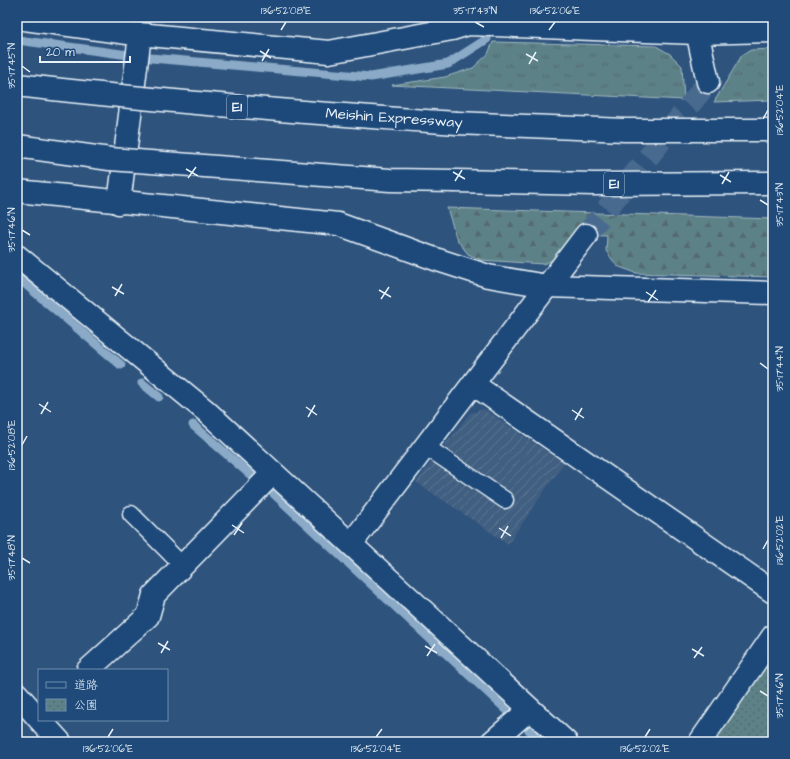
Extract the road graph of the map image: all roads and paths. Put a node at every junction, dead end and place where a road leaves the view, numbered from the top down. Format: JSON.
{"nodes":[{"id":1,"x":17,"y":18,"type":"edge"},
{"id":2,"x":473,"y":20,"type":"edge"},
{"id":3,"x":695,"y":25,"type":"edge"},
{"id":4,"x":773,"y":31,"type":"edge"},
{"id":5,"x":132,"y":39,"type":"edge"},
{"id":6,"x":708,"y":82,"type":"dead end"},
{"id":7,"x":17,"y":85,"type":"edge"},
{"id":8,"x":773,"y":130,"type":"edge"},
{"id":9,"x":17,"y":146,"type":"edge"},
{"id":10,"x":773,"y":182,"type":"edge"},
{"id":11,"x":17,"y":191,"type":"edge"},
{"id":12,"x":120,"y":203,"type":"junction"},
{"id":13,"x":586,"y":235,"type":"tunnel mouth"},
{"id":14,"x":17,"y":256,"type":"edge"},
{"id":15,"x":547,"y":286,"type":"junction"},
{"id":16,"x":772,"y":295,"type":"edge"},
{"id":17,"x":473,"y":384,"type":"junction"},
{"id":18,"x":425,"y":446,"type":"junction"},
{"id":19,"x":273,"y":473,"type":"junction"},
{"id":20,"x":505,"y":500,"type":"dead end"},
{"id":21,"x":131,"y":514,"type":"dead end"},
{"id":22,"x":350,"y":544,"type":"junction"},
{"id":23,"x":183,"y":566,"type":"junction"},
{"id":24,"x":773,"y":592,"type":"edge"},
{"id":25,"x":773,"y":636,"type":"edge"},
{"id":26,"x":89,"y":669,"type":"edge"},
{"id":27,"x":17,"y":694,"type":"edge"},
{"id":28,"x":530,"y":708,"type":"junction"},
{"id":29,"x":38,"y":717,"type":"edge"},
{"id":30,"x":42,"y":721,"type":"edge"},
{"id":31,"x":60,"y":742,"type":"edge"},
{"id":32,"x":492,"y":742,"type":"edge"},
{"id":33,"x":566,"y":742,"type":"edge"},
{"id":34,"x":700,"y":742,"type":"edge"}],
"edges":[{"from":1,"to":5,"type":"main road"},
{"from":2,"to":3,"type":"main road"},
{"from":2,"to":5,"type":"main road"},
{"from":3,"to":4,"type":"main road"},
{"from":3,"to":6,"type":"main road"},
{"from":5,"to":12,"type":"main road"},
{"from":7,"to":8,"type":"main road","name":"Meishin Expressway","number":"E1","bridge":true},
{"from":9,"to":10,"type":"main road","number":"E1","bridge":true},
{"from":11,"to":12,"type":"main road"},
{"from":12,"to":15,"type":"main road"},
{"from":13,"to":15,"type":"main road"},
{"from":14,"to":19,"type":"main road"},
{"from":15,"to":16,"type":"main road"},
{"from":15,"to":17,"type":"main road"},
{"from":17,"to":18,"type":"main road"},
{"from":17,"to":24,"type":"main road"},
{"from":18,"to":20,"type":"lane"},
{"from":18,"to":22,"type":"main road"},
{"from":19,"to":22,"type":"main road"},
{"from":19,"to":23,"type":"main road"},
{"from":21,"to":23,"type":"lane"},
{"from":22,"to":28,"type":"main road"},
{"from":23,"to":26,"type":"main road"},
{"from":25,"to":34,"type":"main road"},
{"from":27,"to":29,"type":"main road"},
{"from":28,"to":32,"type":"main road"},
{"from":28,"to":33,"type":"main road"},
{"from":30,"to":31,"type":"main road"}]}
